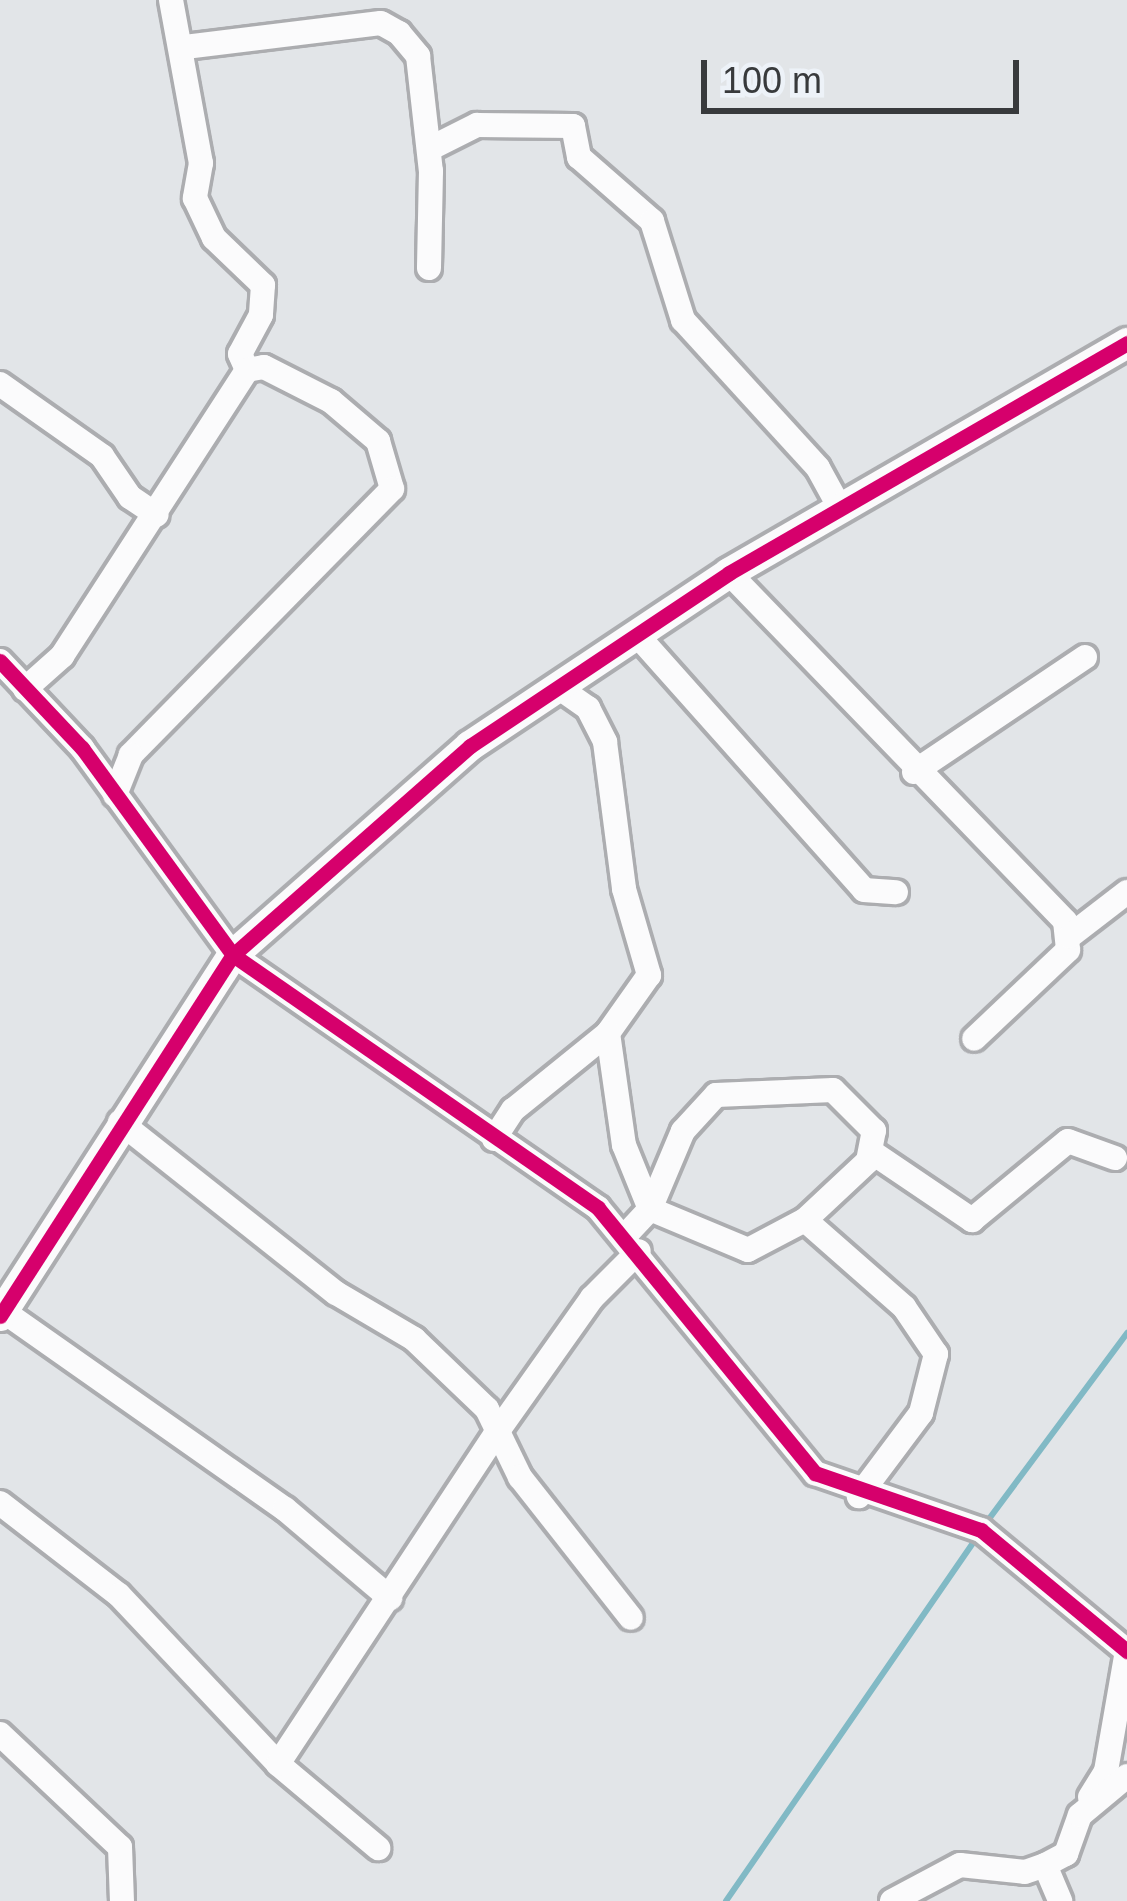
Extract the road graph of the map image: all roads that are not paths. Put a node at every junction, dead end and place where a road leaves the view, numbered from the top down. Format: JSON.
{"nodes":[{"id":1,"x":171,"y":0,"type":"edge"},
{"id":2,"x":185,"y":47,"type":"junction"},
{"id":3,"x":429,"y":149,"type":"junction"},
{"id":4,"x":429,"y":268,"type":"dead end"},
{"id":5,"x":1127,"y":343,"type":"edge"},
{"id":6,"x":247,"y":370,"type":"junction"},
{"id":7,"x":0,"y":384,"type":"edge"},
{"id":8,"x":841,"y":510,"type":"junction"},
{"id":9,"x":157,"y":515,"type":"junction"},
{"id":10,"x":730,"y":573,"type":"junction"},
{"id":11,"x":637,"y":634,"type":"junction"},
{"id":12,"x":1085,"y":657,"type":"dead end"},
{"id":13,"x":0,"y":661,"type":"edge"},
{"id":14,"x":558,"y":687,"type":"junction"},
{"id":15,"x":25,"y":688,"type":"junction"},
{"id":16,"x":914,"y":772,"type":"junction"},
{"id":17,"x":116,"y":795,"type":"junction"},
{"id":18,"x":896,"y":892,"type":"dead end"},
{"id":19,"x":1127,"y":892,"type":"edge"},
{"id":20,"x":1070,"y":936,"type":"junction"},
{"id":21,"x":233,"y":955,"type":"junction"},
{"id":22,"x":608,"y":1033,"type":"junction"},
{"id":23,"x":974,"y":1040,"type":"dead end"},
{"id":24,"x":120,"y":1122,"type":"junction"},
{"id":25,"x":494,"y":1139,"type":"junction"},
{"id":26,"x":873,"y":1154,"type":"junction"},
{"id":27,"x":1115,"y":1157,"type":"dead end"},
{"id":28,"x":650,"y":1209,"type":"junction"},
{"id":29,"x":806,"y":1220,"type":"junction"},
{"id":30,"x":633,"y":1243,"type":"junction"},
{"id":31,"x":2,"y":1314,"type":"edge"},
{"id":32,"x":495,"y":1435,"type":"junction"},
{"id":33,"x":860,"y":1496,"type":"junction"},
{"id":34,"x":0,"y":1503,"type":"edge"},
{"id":35,"x":390,"y":1598,"type":"junction"},
{"id":36,"x":631,"y":1618,"type":"dead end"},
{"id":37,"x":1127,"y":1651,"type":"edge"},
{"id":38,"x":0,"y":1734,"type":"edge"},
{"id":39,"x":278,"y":1764,"type":"junction"},
{"id":40,"x":1127,"y":1776,"type":"edge"},
{"id":41,"x":1092,"y":1805,"type":"junction"},
{"id":42,"x":378,"y":1848,"type":"dead end"},
{"id":43,"x":1045,"y":1865,"type":"junction"},
{"id":44,"x":122,"y":1901,"type":"edge"},
{"id":45,"x":892,"y":1901,"type":"edge"},
{"id":46,"x":1060,"y":1901,"type":"edge"}],
"edges":[{"from":1,"to":2,"type":"street"},
{"from":2,"to":3,"type":"street"},
{"from":2,"to":6,"type":"street"},
{"from":3,"to":4,"type":"street"},
{"from":3,"to":8,"type":"street"},
{"from":5,"to":8,"type":"street"},
{"from":6,"to":9,"type":"street"},
{"from":6,"to":17,"type":"street"},
{"from":7,"to":9,"type":"street"},
{"from":8,"to":10,"type":"street"},
{"from":9,"to":15,"type":"street"},
{"from":10,"to":11,"type":"street"},
{"from":10,"to":16,"type":"street"},
{"from":11,"to":14,"type":"street"},
{"from":11,"to":18,"type":"street"},
{"from":12,"to":16,"type":"street"},
{"from":13,"to":15,"type":"street"},
{"from":14,"to":21,"type":"street"},
{"from":14,"to":22,"type":"street"},
{"from":15,"to":17,"type":"street"},
{"from":16,"to":20,"type":"street"},
{"from":17,"to":21,"type":"street"},
{"from":19,"to":20,"type":"street"},
{"from":20,"to":23,"type":"street"},
{"from":21,"to":24,"type":"street"},
{"from":21,"to":25,"type":"street"},
{"from":22,"to":25,"type":"street"},
{"from":22,"to":28,"type":"street"},
{"from":24,"to":31,"type":"street"},
{"from":24,"to":32,"type":"street"},
{"from":25,"to":30,"type":"street"},
{"from":26,"to":27,"type":"street"},
{"from":26,"to":28,"type":"street"},
{"from":26,"to":29,"type":"street"},
{"from":28,"to":29,"type":"street"},
{"from":28,"to":30,"type":"street"},
{"from":29,"to":33,"type":"street"},
{"from":30,"to":32,"type":"street"},
{"from":30,"to":33,"type":"street"},
{"from":31,"to":35,"type":"street"},
{"from":32,"to":35,"type":"street"},
{"from":32,"to":36,"type":"street"},
{"from":33,"to":37,"type":"street"},
{"from":34,"to":39,"type":"street"},
{"from":35,"to":39,"type":"street"},
{"from":37,"to":41,"type":"street"},
{"from":38,"to":44,"type":"street"},
{"from":39,"to":42,"type":"street"},
{"from":40,"to":41,"type":"street"},
{"from":41,"to":43,"type":"street"},
{"from":43,"to":45,"type":"street"},
{"from":43,"to":46,"type":"street"}]}
